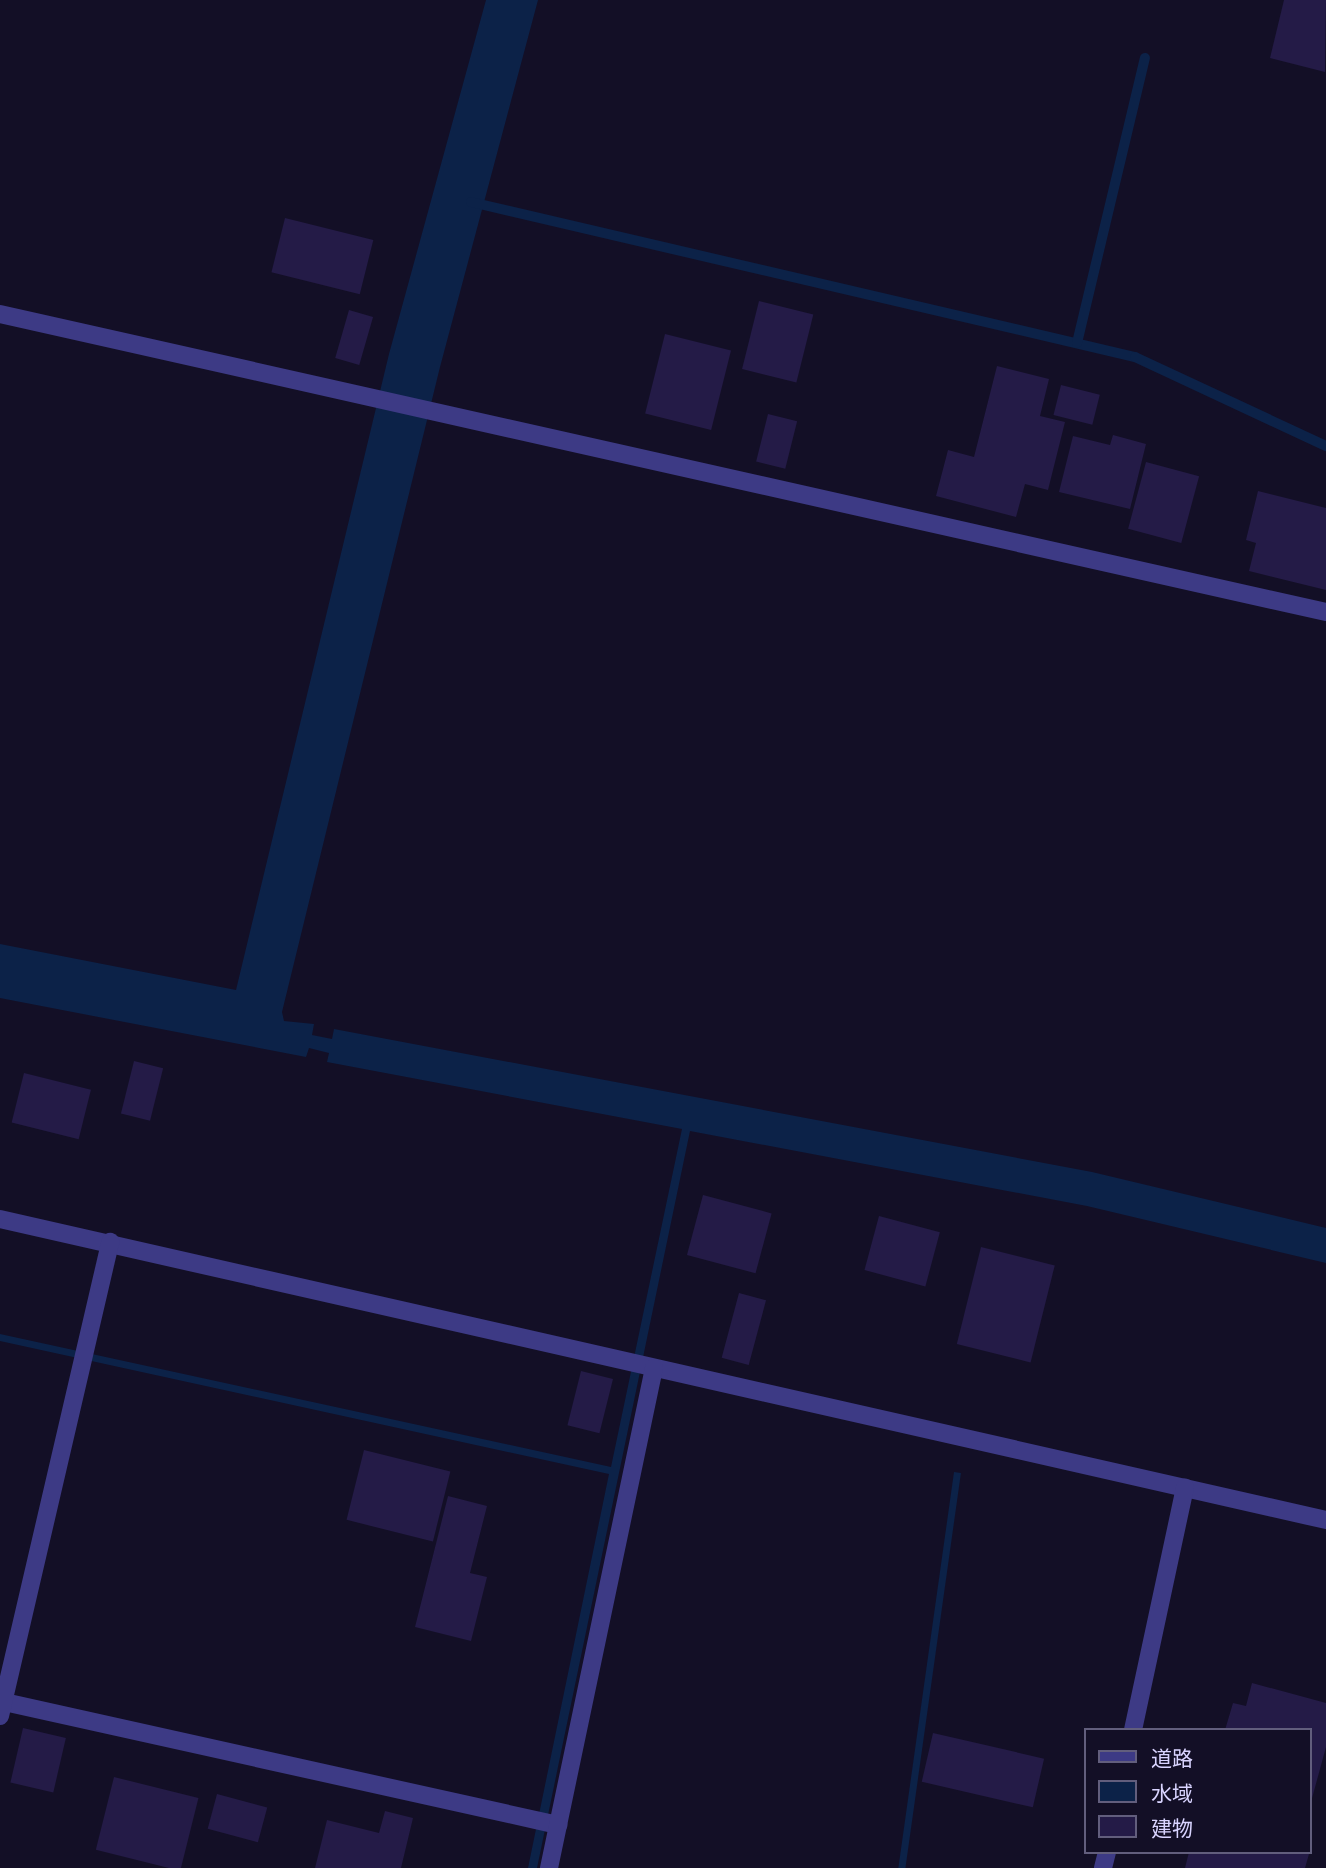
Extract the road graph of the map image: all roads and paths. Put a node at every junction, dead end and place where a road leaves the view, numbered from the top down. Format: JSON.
{"nodes":[{"id":1,"x":0,"y":314,"type":"edge"},
{"id":2,"x":1326,"y":612,"type":"edge"},
{"id":3,"x":0,"y":1219,"type":"edge"},
{"id":4,"x":110,"y":1242,"type":"junction"},
{"id":5,"x":654,"y":1368,"type":"junction"},
{"id":6,"x":1185,"y":1488,"type":"junction"},
{"id":7,"x":1326,"y":1520,"type":"edge"},
{"id":8,"x":1,"y":1706,"type":"edge"},
{"id":9,"x":1133,"y":1728,"type":"edge"},
{"id":10,"x":558,"y":1825,"type":"junction"},
{"id":11,"x":549,"y":1868,"type":"edge"}],
"edges":[{"from":1,"to":2,"type":"street"},
{"from":3,"to":4,"type":"street"},
{"from":4,"to":5,"type":"street"},
{"from":4,"to":8,"type":"street"},
{"from":5,"to":6,"type":"street"},
{"from":5,"to":10,"type":"street"},
{"from":6,"to":7,"type":"street"},
{"from":6,"to":9,"type":"street"},
{"from":8,"to":10,"type":"street"},
{"from":10,"to":11,"type":"street"}]}
